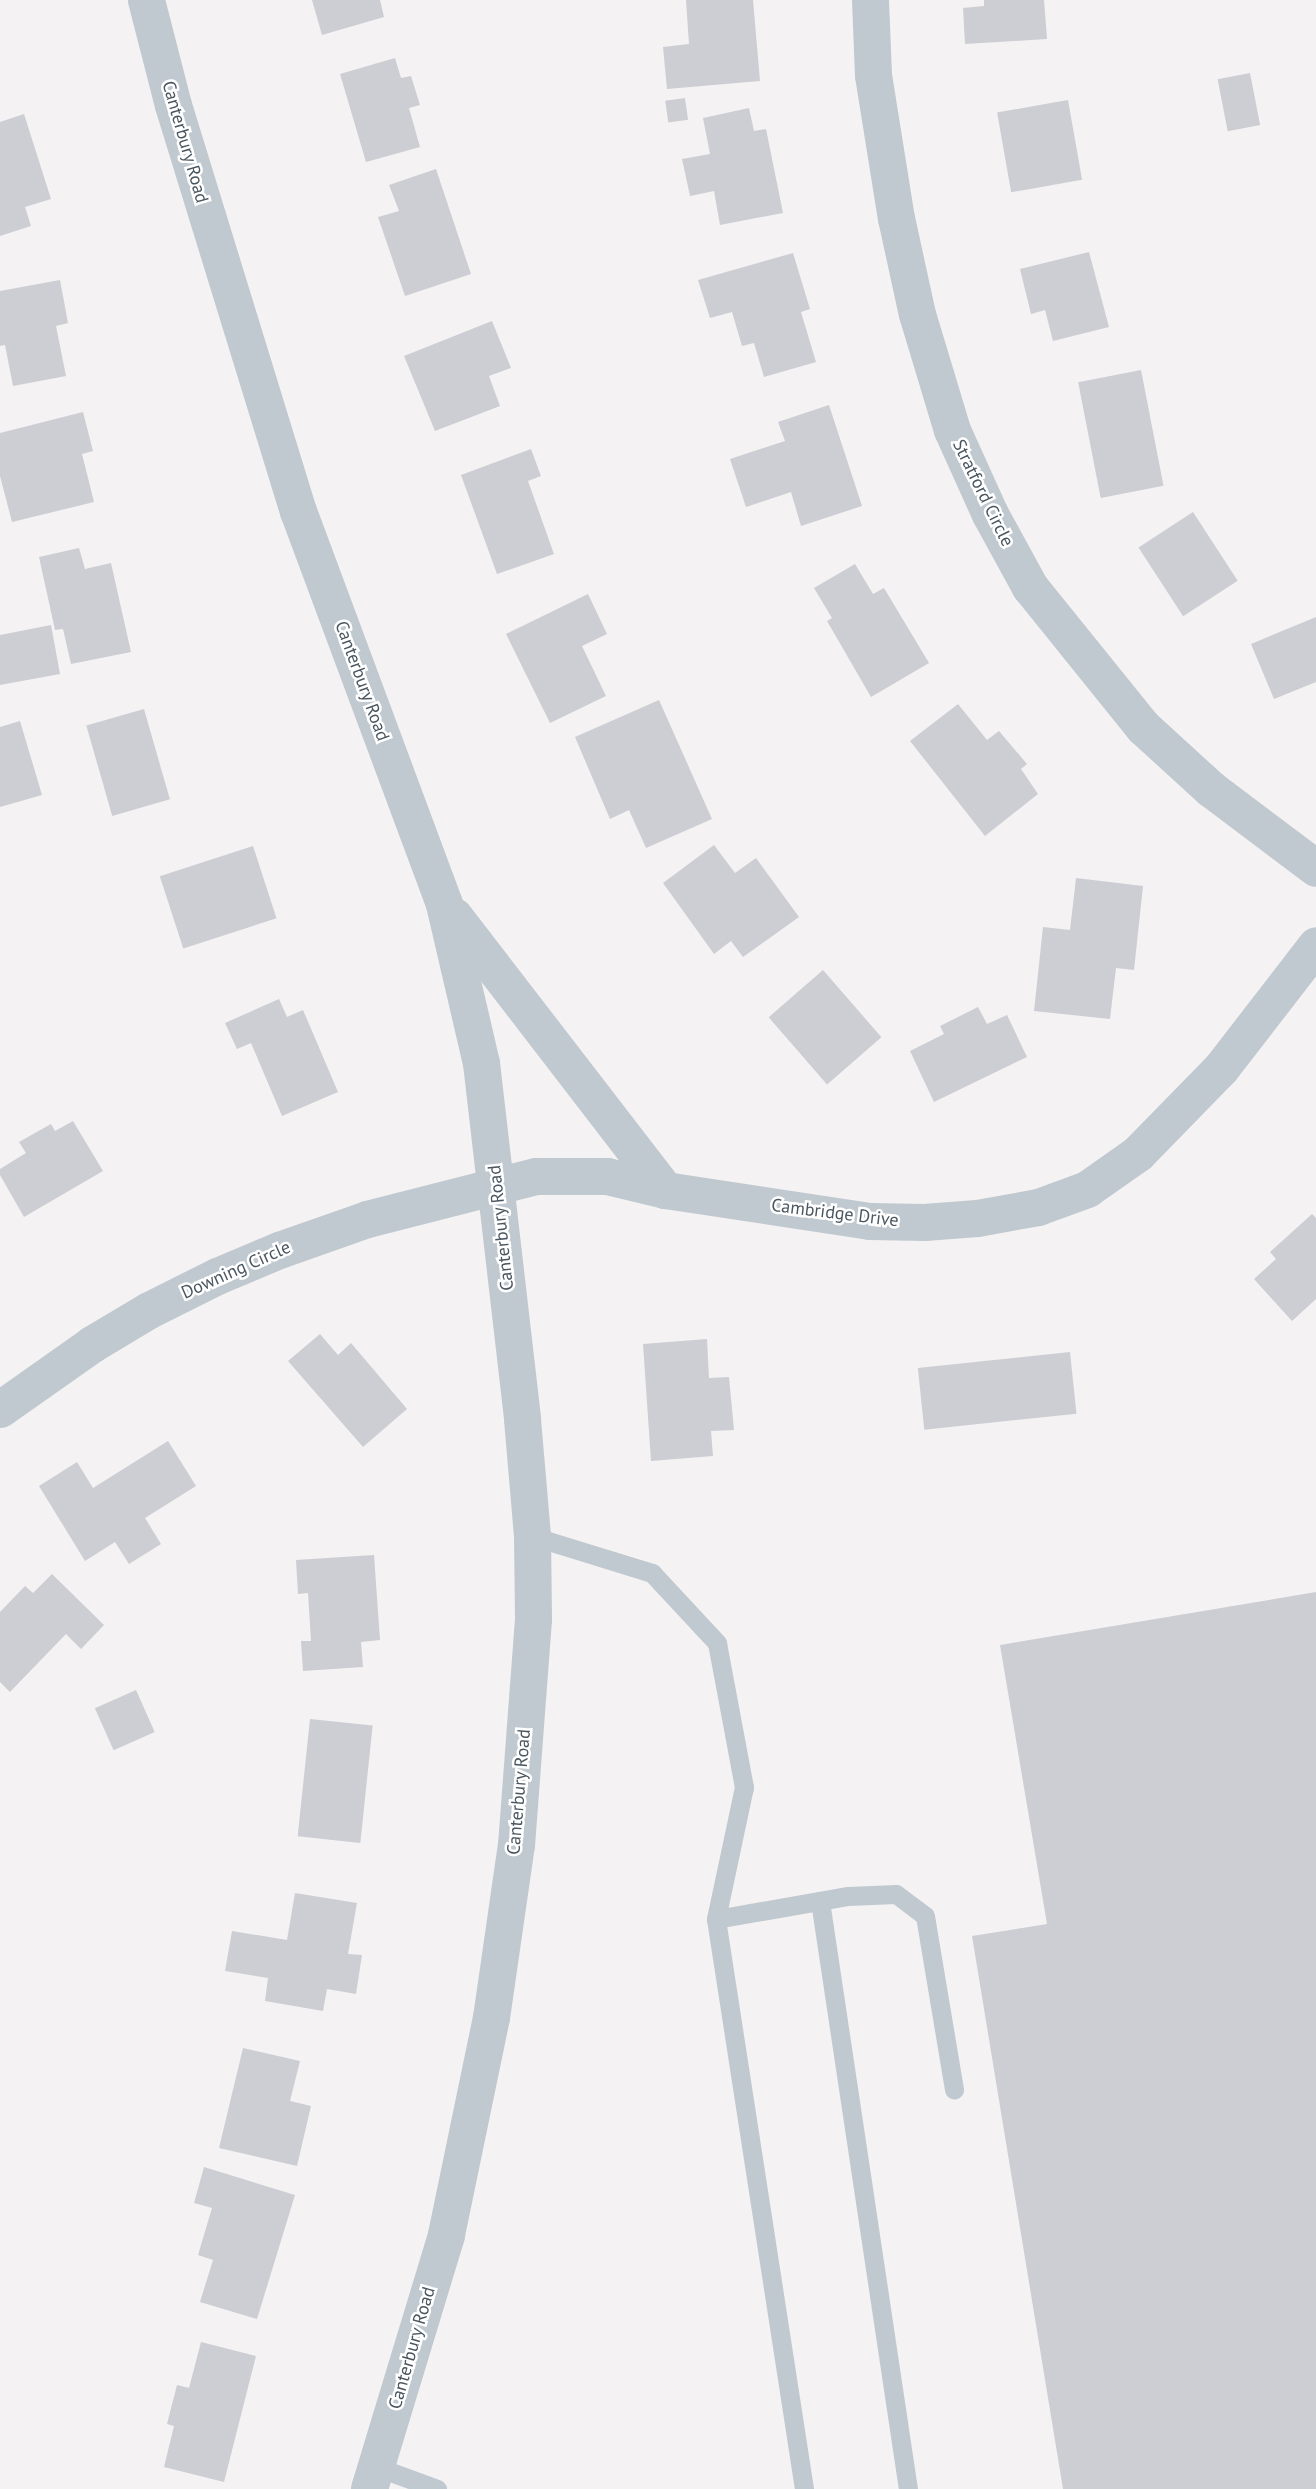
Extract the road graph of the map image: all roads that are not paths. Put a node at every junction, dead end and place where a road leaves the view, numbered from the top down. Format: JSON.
{"nodes":[{"id":1,"x":146,"y":0,"type":"edge"},
{"id":2,"x":870,"y":0,"type":"edge"},
{"id":3,"x":1316,"y":868,"type":"edge"},
{"id":4,"x":444,"y":904,"type":"junction"},
{"id":5,"x":1316,"y":945,"type":"edge"},
{"id":6,"x":497,"y":1185,"type":"junction"},
{"id":7,"x":664,"y":1190,"type":"junction"},
{"id":8,"x":0,"y":1409,"type":"edge"},
{"id":9,"x":532,"y":1536,"type":"junction"},
{"id":10,"x":820,"y":1901,"type":"junction"},
{"id":11,"x":716,"y":1919,"type":"junction"},
{"id":12,"x":954,"y":2090,"type":"dead end"},
{"id":13,"x":373,"y":2478,"type":"edge"},
{"id":14,"x":437,"y":2489,"type":"edge"},
{"id":15,"x":804,"y":2489,"type":"edge"},
{"id":16,"x":908,"y":2489,"type":"edge"}],
"edges":[{"from":1,"to":4,"type":"street","name":"Canterbury Road"},
{"from":2,"to":3,"type":"street","name":"Stratford Circle"},
{"from":4,"to":6,"type":"street","name":"Canterbury Road"},
{"from":4,"to":7,"type":"street"},
{"from":5,"to":7,"type":"street","name":"Cambridge Drive"},
{"from":6,"to":7,"type":"street","name":"Cambridge Drive"},
{"from":6,"to":8,"type":"street","name":"Downing Circle"},
{"from":6,"to":9,"type":"street","name":"Canterbury Road"},
{"from":9,"to":11,"type":"lane"},
{"from":9,"to":13,"type":"street","name":"Canterbury Road"},
{"from":10,"to":11,"type":"lane"},
{"from":10,"to":12,"type":"lane"},
{"from":10,"to":16,"type":"lane"},
{"from":11,"to":15,"type":"lane"},
{"from":13,"to":14,"type":"lane"}]}
